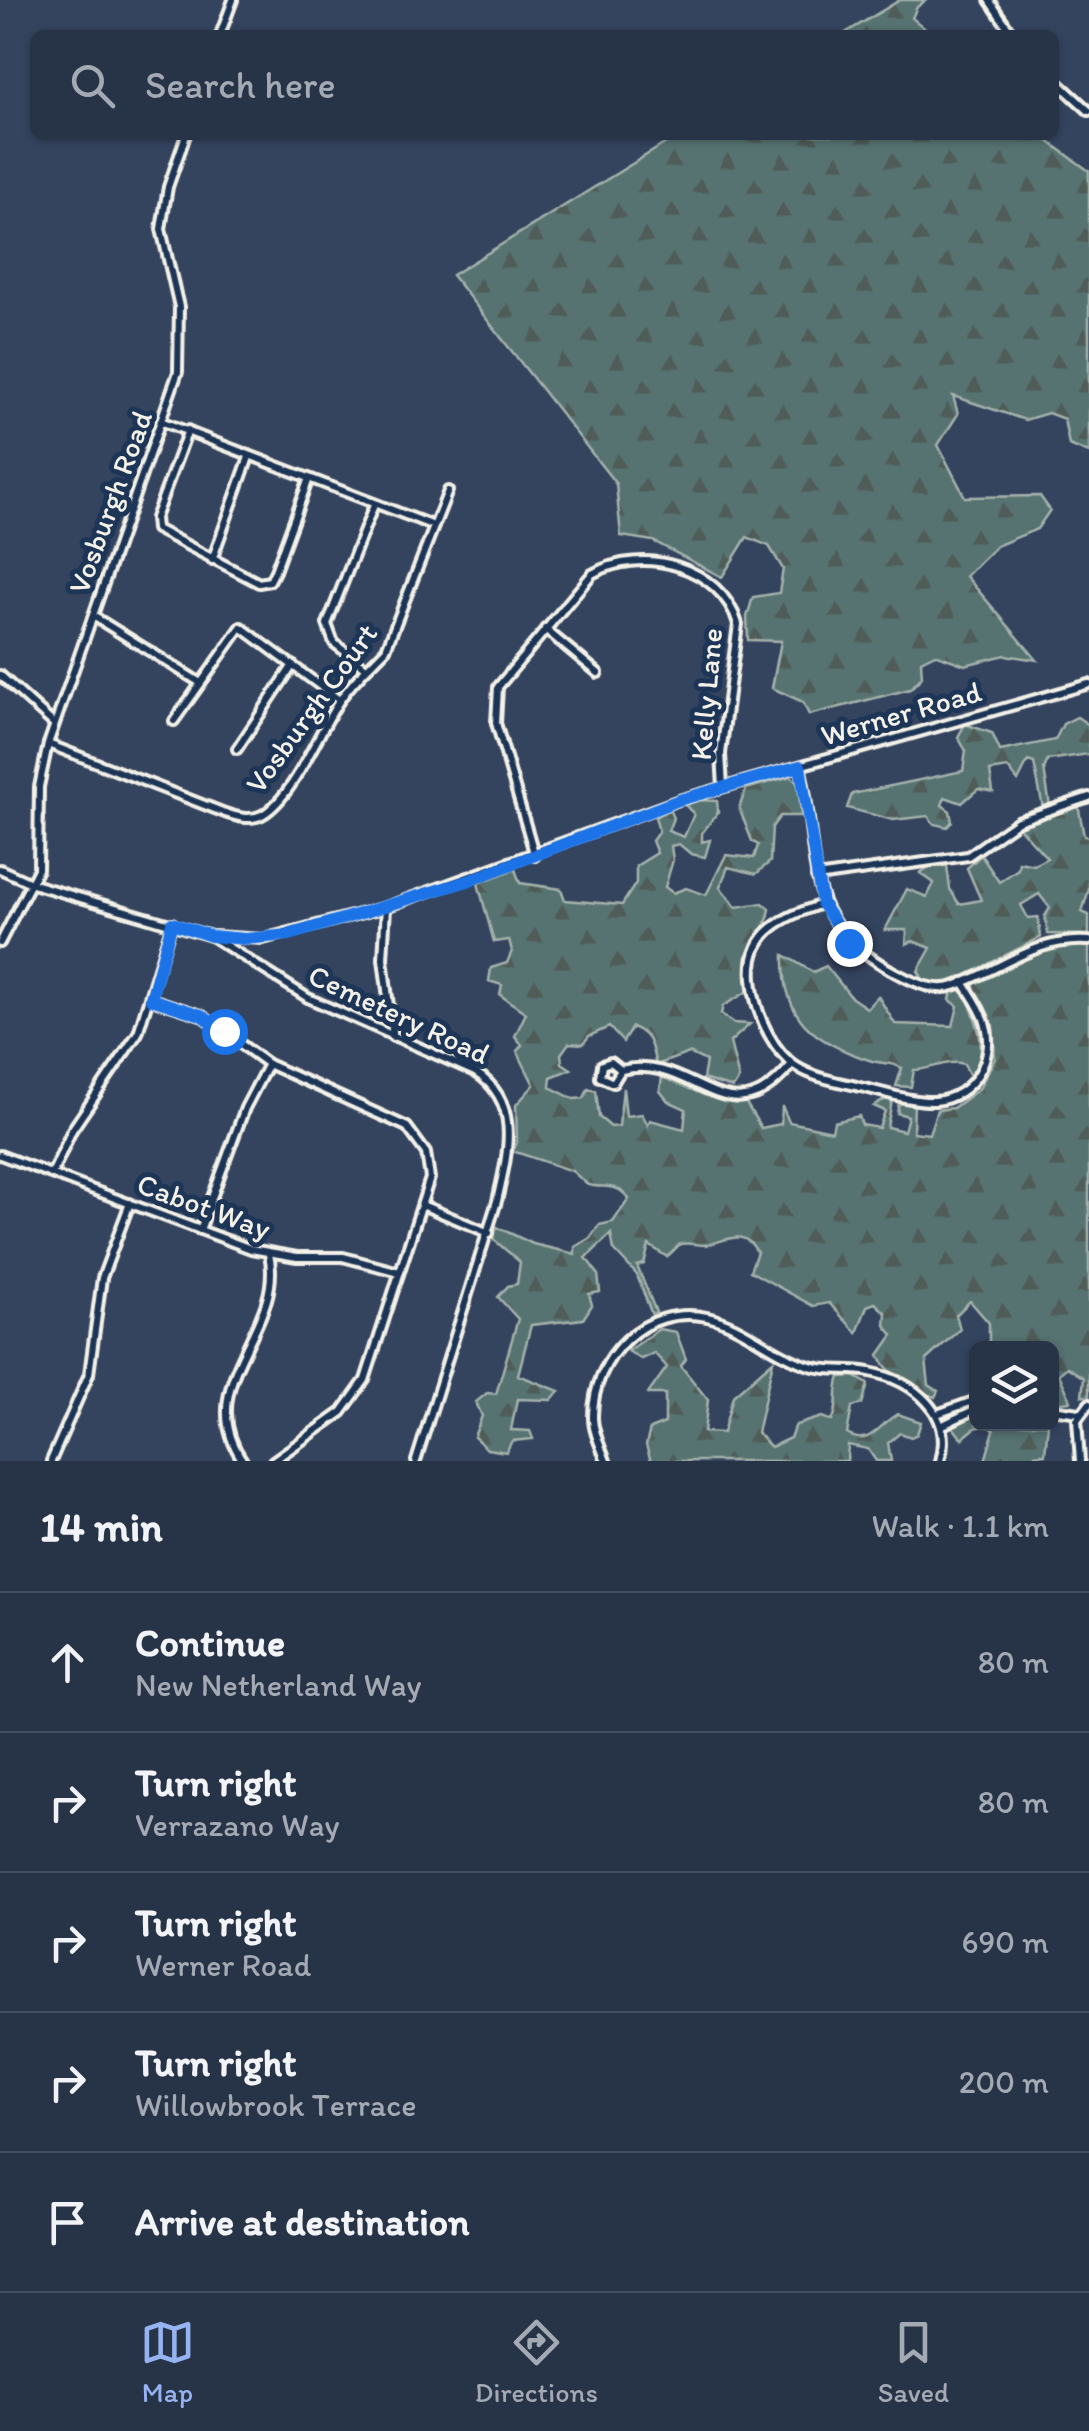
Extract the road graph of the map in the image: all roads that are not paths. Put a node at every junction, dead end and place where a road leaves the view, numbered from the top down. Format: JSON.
{"nodes":[{"id":1,"x":233,"y":0,"type":"edge"},
{"id":2,"x":989,"y":0,"type":"edge"},
{"id":3,"x":222,"y":30,"type":"edge"},
{"id":4,"x":1010,"y":30,"type":"edge"},
{"id":5,"x":1059,"y":84,"type":"edge"},
{"id":6,"x":1089,"y":111,"type":"edge"},
{"id":7,"x":184,"y":140,"type":"edge"},
{"id":8,"x":163,"y":422,"type":"junction"},
{"id":9,"x":188,"y":430,"type":"junction"},
{"id":10,"x":250,"y":457,"type":"junction"},
{"id":11,"x":308,"y":481,"type":"junction"},
{"id":12,"x":448,"y":490,"type":"dead end"},
{"id":13,"x":374,"y":505,"type":"junction"},
{"id":14,"x":434,"y":526,"type":"junction"},
{"id":15,"x":212,"y":560,"type":"junction"},
{"id":16,"x":92,"y":616,"type":"junction"},
{"id":17,"x":545,"y":628,"type":"junction"},
{"id":18,"x":293,"y":664,"type":"junction"},
{"id":19,"x":365,"y":667,"type":"junction"},
{"id":20,"x":598,"y":674,"type":"dead end"},
{"id":21,"x":0,"y":675,"type":"edge"},
{"id":22,"x":199,"y":682,"type":"junction"},
{"id":23,"x":1089,"y":684,"type":"edge"},
{"id":24,"x":339,"y":700,"type":"junction"},
{"id":25,"x":174,"y":721,"type":"dead end"},
{"id":26,"x":54,"y":724,"type":"junction"},
{"id":27,"x":48,"y":744,"type":"junction"},
{"id":28,"x":237,"y":749,"type":"dead end"},
{"id":29,"x":800,"y":766,"type":"junction"},
{"id":30,"x":723,"y":787,"type":"junction"},
{"id":31,"x":1089,"y":797,"type":"edge"},
{"id":32,"x":535,"y":856,"type":"junction"},
{"id":33,"x":0,"y":870,"type":"edge"},
{"id":34,"x":816,"y":877,"type":"junction"},
{"id":35,"x":33,"y":884,"type":"junction"},
{"id":36,"x":822,"y":904,"type":"junction"},
{"id":37,"x":386,"y":907,"type":"junction"},
{"id":38,"x":172,"y":923,"type":"junction"},
{"id":39,"x":211,"y":936,"type":"junction"},
{"id":40,"x":1089,"y":942,"type":"edge"},
{"id":41,"x":0,"y":943,"type":"edge"},
{"id":42,"x":963,"y":982,"type":"junction"},
{"id":43,"x":151,"y":999,"type":"junction"},
{"id":44,"x":393,"y":1036,"type":"junction"},
{"id":45,"x":268,"y":1064,"type":"junction"},
{"id":46,"x":792,"y":1064,"type":"junction"},
{"id":47,"x":620,"y":1070,"type":"dead end"},
{"id":48,"x":0,"y":1155,"type":"edge"},
{"id":49,"x":52,"y":1174,"type":"junction"},
{"id":50,"x":130,"y":1203,"type":"junction"},
{"id":51,"x":422,"y":1205,"type":"junction"},
{"id":52,"x":200,"y":1230,"type":"junction"},
{"id":53,"x":489,"y":1233,"type":"junction"},
{"id":54,"x":269,"y":1254,"type":"junction"},
{"id":55,"x":398,"y":1272,"type":"junction"},
{"id":56,"x":969,"y":1403,"type":"edge"},
{"id":57,"x":1089,"y":1404,"type":"edge"},
{"id":58,"x":1059,"y":1409,"type":"edge"},
{"id":59,"x":969,"y":1412,"type":"edge"},
{"id":60,"x":1079,"y":1413,"type":"junction"},
{"id":61,"x":937,"y":1414,"type":"junction"},
{"id":62,"x":941,"y":1426,"type":"junction"},
{"id":63,"x":50,"y":1461,"type":"edge"},
{"id":64,"x":243,"y":1461,"type":"edge"},
{"id":65,"x":273,"y":1461,"type":"edge"},
{"id":66,"x":416,"y":1461,"type":"edge"},
{"id":67,"x":606,"y":1461,"type":"edge"},
{"id":68,"x":940,"y":1461,"type":"edge"},
{"id":69,"x":1080,"y":1461,"type":"edge"}],
"edges":[{"from":1,"to":3,"type":"street"},
{"from":2,"to":4,"type":"street"},
{"from":5,"to":6,"type":"street"},
{"from":7,"to":8,"type":"street","name":"Vosburgh Road"},
{"from":8,"to":9,"type":"street"},
{"from":8,"to":16,"type":"street","name":"Vosburgh Road"},
{"from":9,"to":10,"type":"street"},
{"from":9,"to":15,"type":"street"},
{"from":10,"to":11,"type":"street"},
{"from":10,"to":15,"type":"street"},
{"from":11,"to":13,"type":"street"},
{"from":11,"to":15,"type":"street"},
{"from":12,"to":14,"type":"street","name":"Vosburgh Court"},
{"from":13,"to":14,"type":"street"},
{"from":13,"to":19,"type":"street"},
{"from":14,"to":19,"type":"street","name":"Vosburgh Court"},
{"from":16,"to":22,"type":"street"},
{"from":16,"to":26,"type":"street","name":"Vosburgh Road"},
{"from":17,"to":20,"type":"street"},
{"from":17,"to":30,"type":"street","name":"Kelly Lane"},
{"from":17,"to":32,"type":"street","name":"Kelly Lane"},
{"from":18,"to":22,"type":"street"},
{"from":18,"to":24,"type":"street"},
{"from":18,"to":28,"type":"street"},
{"from":19,"to":24,"type":"street","name":"Vosburgh Court"},
{"from":21,"to":26,"type":"street"},
{"from":22,"to":25,"type":"street"},
{"from":23,"to":29,"type":"street","name":"Werner Road"},
{"from":24,"to":27,"type":"street","name":"Vosburgh Court"},
{"from":26,"to":27,"type":"street","name":"Vosburgh Road"},
{"from":27,"to":35,"type":"street","name":"Vosburgh Road"},
{"from":29,"to":30,"type":"street","name":"Werner Road"},
{"from":29,"to":34,"type":"street"},
{"from":30,"to":32,"type":"street","name":"Werner Road"},
{"from":31,"to":34,"type":"street"},
{"from":32,"to":37,"type":"street","name":"Werner Road"},
{"from":33,"to":35,"type":"street","name":"Cemetery Road"},
{"from":34,"to":36,"type":"street"},
{"from":35,"to":38,"type":"street","name":"Cemetery Road"},
{"from":35,"to":41,"type":"street"},
{"from":36,"to":42,"type":"street"},
{"from":36,"to":46,"type":"street"},
{"from":37,"to":39,"type":"street","name":"Werner Road"},
{"from":37,"to":44,"type":"street"},
{"from":38,"to":39,"type":"street","name":"Cemetery Road"},
{"from":38,"to":43,"type":"street"},
{"from":39,"to":44,"type":"street","name":"Cemetery Road"},
{"from":40,"to":42,"type":"street"},
{"from":42,"to":46,"type":"street"},
{"from":43,"to":45,"type":"street"},
{"from":43,"to":49,"type":"street"},
{"from":44,"to":53,"type":"street","name":"Cemetery Road"},
{"from":45,"to":51,"type":"street"},
{"from":45,"to":52,"type":"street"},
{"from":46,"to":47,"type":"street"},
{"from":48,"to":49,"type":"street","name":"Cabot Way"},
{"from":49,"to":50,"type":"street","name":"Cabot Way"},
{"from":50,"to":52,"type":"street","name":"Cabot Way"},
{"from":50,"to":63,"type":"street"},
{"from":51,"to":53,"type":"street"},
{"from":51,"to":55,"type":"street"},
{"from":52,"to":54,"type":"street","name":"Cabot Way"},
{"from":53,"to":66,"type":"street","name":"Cemetery Road"},
{"from":54,"to":55,"type":"street","name":"Cabot Way"},
{"from":54,"to":64,"type":"street"},
{"from":55,"to":65,"type":"street"},
{"from":56,"to":61,"type":"street"},
{"from":57,"to":60,"type":"street"},
{"from":58,"to":60,"type":"street"},
{"from":59,"to":62,"type":"street"},
{"from":60,"to":69,"type":"street"},
{"from":61,"to":62,"type":"street"},
{"from":61,"to":67,"type":"street"},
{"from":62,"to":68,"type":"street"}]}
